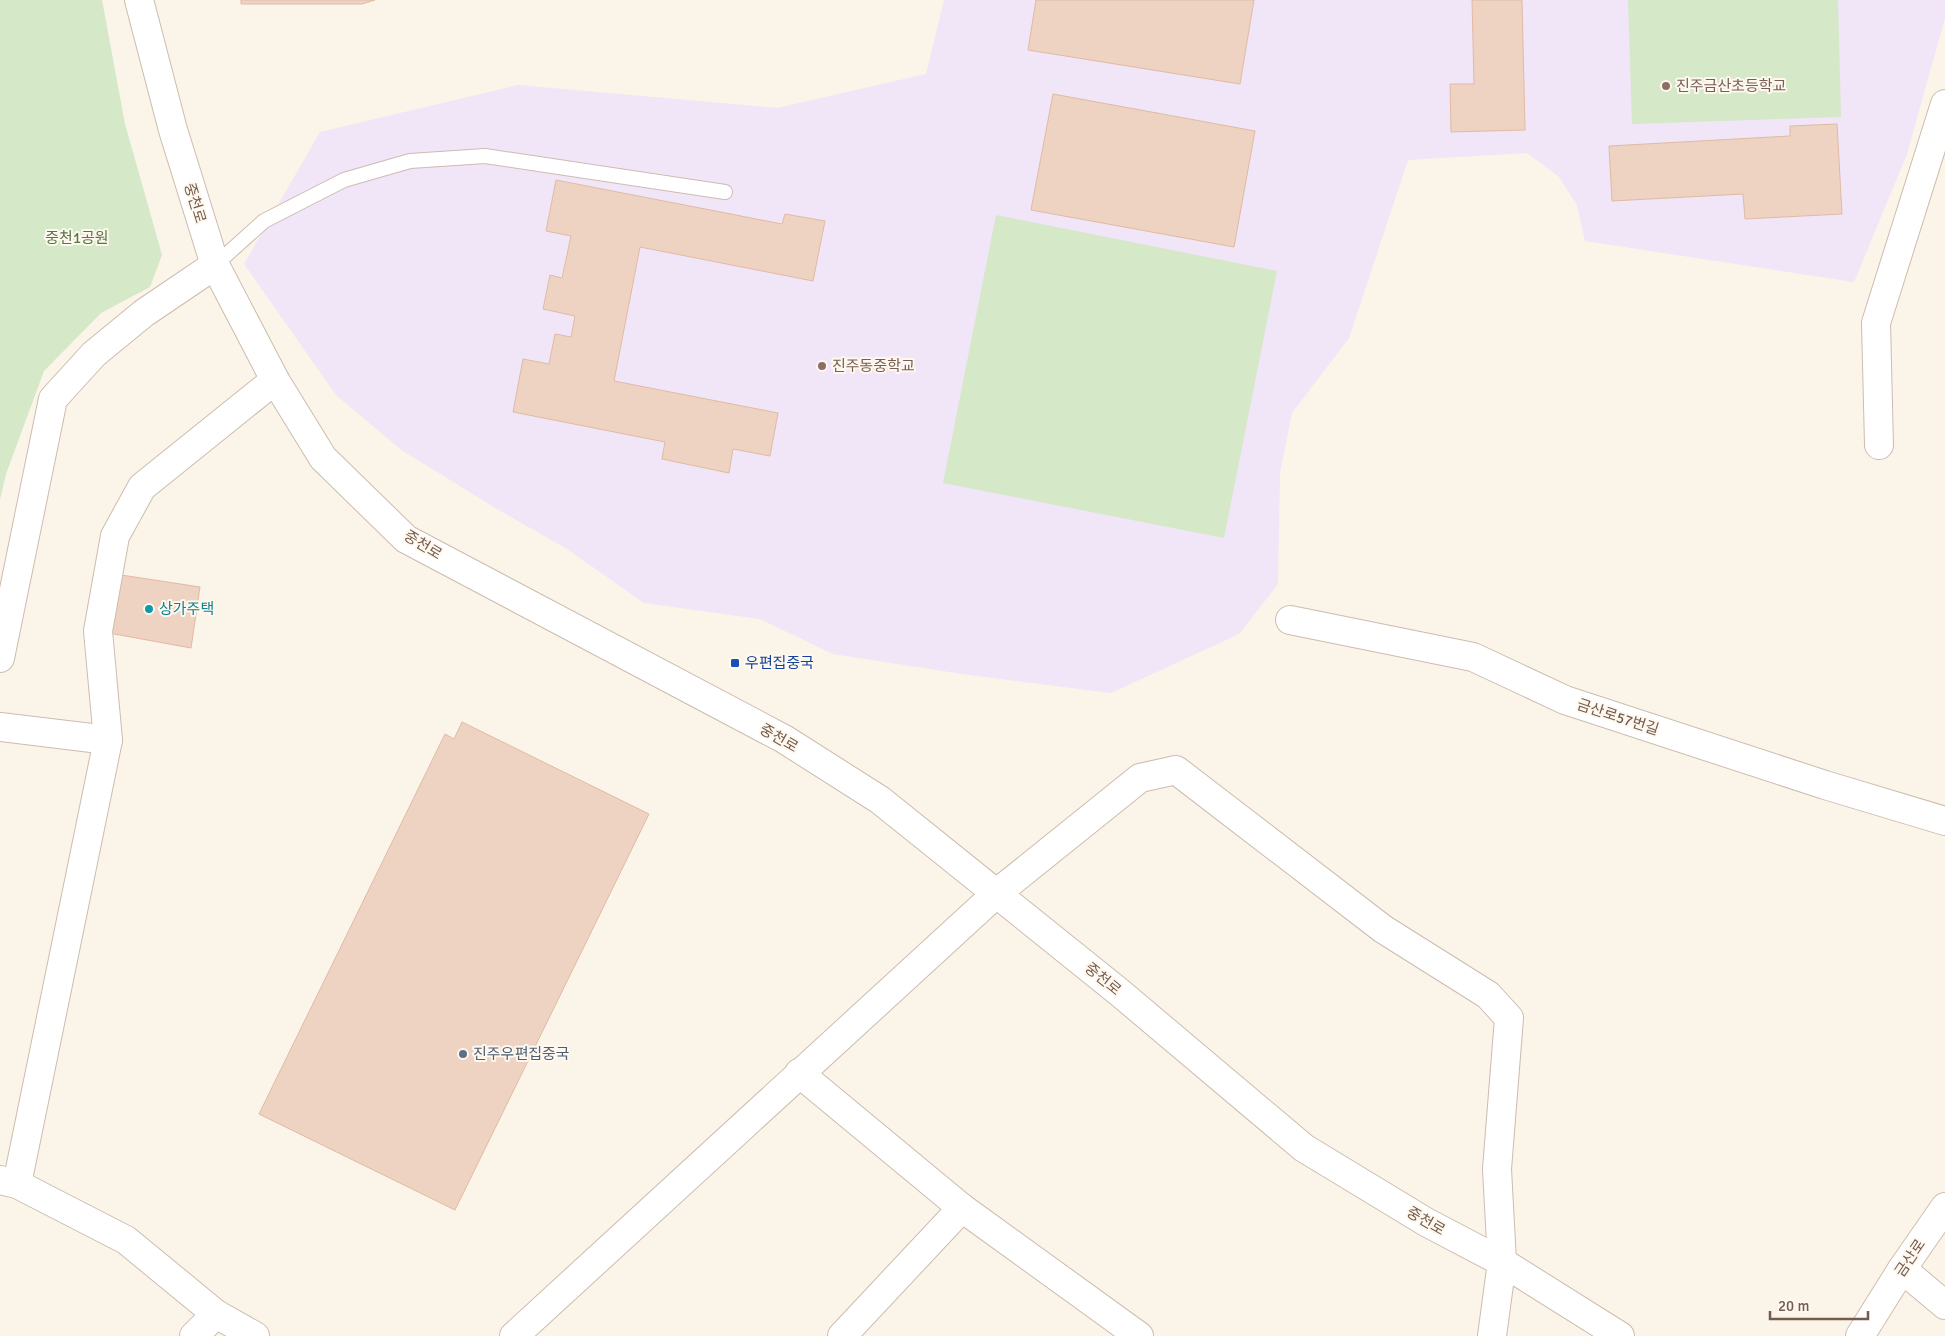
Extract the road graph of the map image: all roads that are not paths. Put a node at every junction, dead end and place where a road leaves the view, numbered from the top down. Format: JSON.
{"nodes":[{"id":1,"x":139,"y":0,"type":"edge"},
{"id":2,"x":1945,"y":104,"type":"edge"},
{"id":3,"x":725,"y":192,"type":"dead end"},
{"id":4,"x":215,"y":265,"type":"junction"},
{"id":5,"x":274,"y":380,"type":"junction"},
{"id":6,"x":1879,"y":445,"type":"dead end"},
{"id":7,"x":1290,"y":620,"type":"dead end"},
{"id":8,"x":0,"y":658,"type":"edge"},
{"id":9,"x":0,"y":727,"type":"edge"},
{"id":10,"x":108,"y":740,"type":"junction"},
{"id":11,"x":1945,"y":821,"type":"edge"},
{"id":12,"x":998,"y":893,"type":"junction"},
{"id":13,"x":799,"y":1073,"type":"junction"},
{"id":14,"x":9,"y":1182,"type":"edge"},
{"id":15,"x":1945,"y":1207,"type":"edge"},
{"id":16,"x":962,"y":1208,"type":"junction"},
{"id":17,"x":1502,"y":1262,"type":"junction"},
{"id":18,"x":1902,"y":1269,"type":"junction"},
{"id":19,"x":1945,"y":1305,"type":"edge"},
{"id":20,"x":216,"y":1314,"type":"junction"},
{"id":21,"x":194,"y":1336,"type":"edge"},
{"id":22,"x":255,"y":1336,"type":"edge"},
{"id":23,"x":514,"y":1336,"type":"edge"},
{"id":24,"x":842,"y":1336,"type":"edge"},
{"id":25,"x":1139,"y":1336,"type":"edge"},
{"id":26,"x":1492,"y":1336,"type":"edge"},
{"id":27,"x":1620,"y":1336,"type":"edge"},
{"id":28,"x":1860,"y":1336,"type":"edge"}],
"edges":[{"from":1,"to":4,"type":"street","name":"중천로"},
{"from":2,"to":6,"type":"street"},
{"from":3,"to":4,"type":"lane"},
{"from":4,"to":5,"type":"street","name":"중천로"},
{"from":4,"to":8,"type":"street"},
{"from":5,"to":10,"type":"street"},
{"from":5,"to":12,"type":"street","name":"중천로"},
{"from":7,"to":11,"type":"street","name":"금산로57번길"},
{"from":9,"to":10,"type":"street"},
{"from":10,"to":14,"type":"street"},
{"from":12,"to":13,"type":"street"},
{"from":12,"to":17,"type":"street","name":"중천로"},
{"from":12,"to":17,"type":"street"},
{"from":13,"to":16,"type":"street"},
{"from":13,"to":23,"type":"street"},
{"from":14,"to":20,"type":"street"},
{"from":15,"to":18,"type":"street","name":"금산로"},
{"from":16,"to":24,"type":"street"},
{"from":16,"to":25,"type":"street"},
{"from":17,"to":26,"type":"street"},
{"from":17,"to":27,"type":"street","name":"중천로"},
{"from":18,"to":19,"type":"street"},
{"from":18,"to":28,"type":"street","name":"금산로"},
{"from":20,"to":21,"type":"street"},
{"from":20,"to":22,"type":"street"}]}
